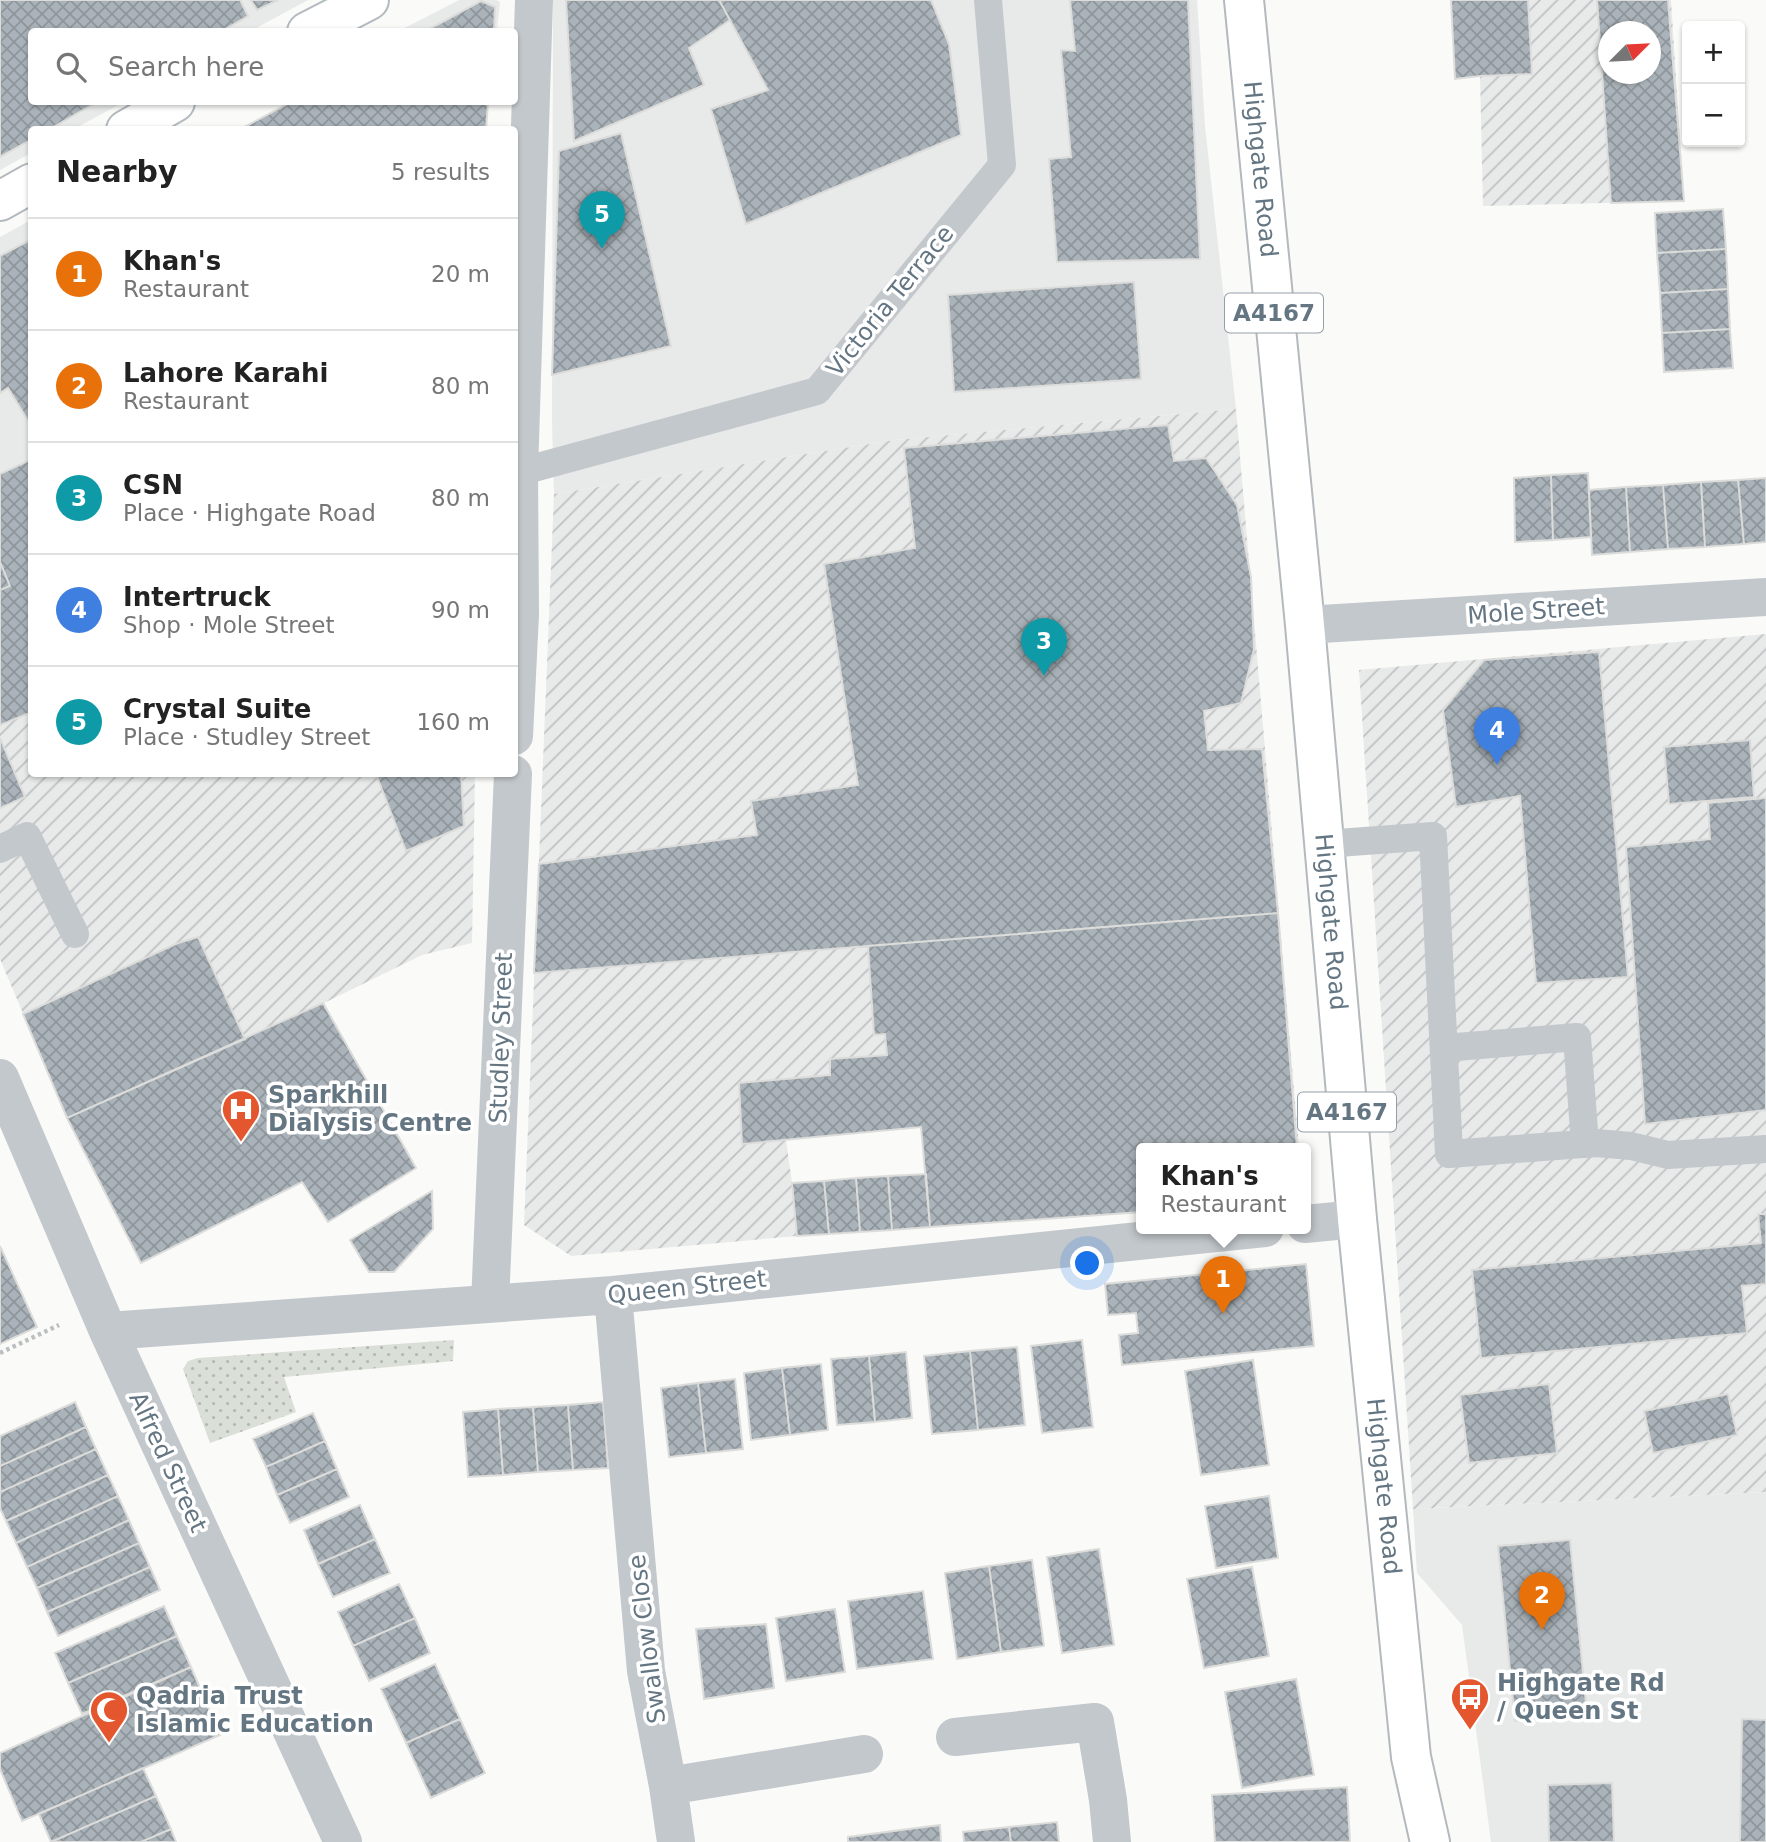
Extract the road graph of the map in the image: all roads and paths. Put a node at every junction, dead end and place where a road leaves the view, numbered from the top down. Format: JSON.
{"nodes":[{"id":1,"x":369,"y":0,"type":"edge"},
{"id":2,"x":534,"y":0,"type":"edge"},
{"id":3,"x":988,"y":0,"type":"edge"},
{"id":4,"x":1244,"y":0,"type":"edge"},
{"id":5,"x":315,"y":28,"type":"edge"},
{"id":6,"x":170,"y":105,"type":"edge"},
{"id":7,"x":133,"y":126,"type":"edge"},
{"id":8,"x":28,"y":185,"type":"edge"},
{"id":9,"x":0,"y":201,"type":"edge"},
{"id":10,"x":519,"y":472,"type":"junction"},
{"id":11,"x":518,"y":550,"type":"edge"},
{"id":12,"x":1766,"y":597,"type":"edge"},
{"id":13,"x":1305,"y":625,"type":"junction"},
{"id":14,"x":513,"y":777,"type":"edge"},
{"id":15,"x":1324,"y":844,"type":"junction"},
{"id":16,"x":0,"y":849,"type":"edge"},
{"id":17,"x":75,"y":934,"type":"dead end"},
{"id":18,"x":1444,"y":1048,"type":"junction"},
{"id":19,"x":0,"y":1079,"type":"edge"},
{"id":20,"x":1584,"y":1144,"type":"junction"},
{"id":21,"x":1766,"y":1149,"type":"edge"},
{"id":22,"x":1357,"y":1219,"type":"junction"},
{"id":23,"x":1311,"y":1223,"type":"edge"},
{"id":24,"x":1207,"y":1234,"type":"edge"},
{"id":25,"x":613,"y":1295,"type":"junction"},
{"id":26,"x":490,"y":1303,"type":"junction"},
{"id":27,"x":103,"y":1319,"type":"junction"},
{"id":28,"x":0,"y":1353,"type":"edge"},
{"id":29,"x":955,"y":1737,"type":"dead end"},
{"id":30,"x":864,"y":1754,"type":"dead end"},
{"id":31,"x":668,"y":1786,"type":"junction"},
{"id":32,"x":343,"y":1842,"type":"edge"},
{"id":33,"x":676,"y":1842,"type":"edge"},
{"id":34,"x":1112,"y":1842,"type":"edge"},
{"id":35,"x":1430,"y":1842,"type":"edge"}],
"edges":[{"from":1,"to":5,"type":"main road"},
{"from":2,"to":10,"type":"street"},
{"from":3,"to":10,"type":"lane","name":"Victoria Terrace"},
{"from":4,"to":13,"type":"main road","name":"Highgate Road","number":"A4167"},
{"from":6,"to":7,"type":"main road"},
{"from":8,"to":9,"type":"main road"},
{"from":10,"to":11,"type":"street"},
{"from":12,"to":13,"type":"street","name":"Mole Street"},
{"from":13,"to":15,"type":"main road","name":"Highgate Road","number":"A4167"},
{"from":14,"to":26,"type":"street","name":"Studley Street"},
{"from":15,"to":18,"type":"lane"},
{"from":15,"to":22,"type":"main road","name":"Highgate Road","number":"A4167"},
{"from":16,"to":17,"type":"lane"},
{"from":18,"to":20,"type":"lane"},
{"from":18,"to":20,"type":"lane"},
{"from":19,"to":27,"type":"street","name":"Alfred Street"},
{"from":20,"to":21,"type":"lane"},
{"from":22,"to":23,"type":"street"},
{"from":22,"to":35,"type":"main road","name":"Highgate Road","number":"A4167"},
{"from":24,"to":25,"type":"street","name":"Queen Street"},
{"from":25,"to":26,"type":"street","name":"Queen Street"},
{"from":25,"to":31,"type":"street","name":"Swallow Close"},
{"from":26,"to":27,"type":"street","name":"Queen Street"},
{"from":27,"to":28,"type":"path"},
{"from":27,"to":32,"type":"street","name":"Alfred Street"},
{"from":29,"to":34,"type":"street"},
{"from":30,"to":31,"type":"street"},
{"from":31,"to":33,"type":"street","name":"Swallow Close"}]}
